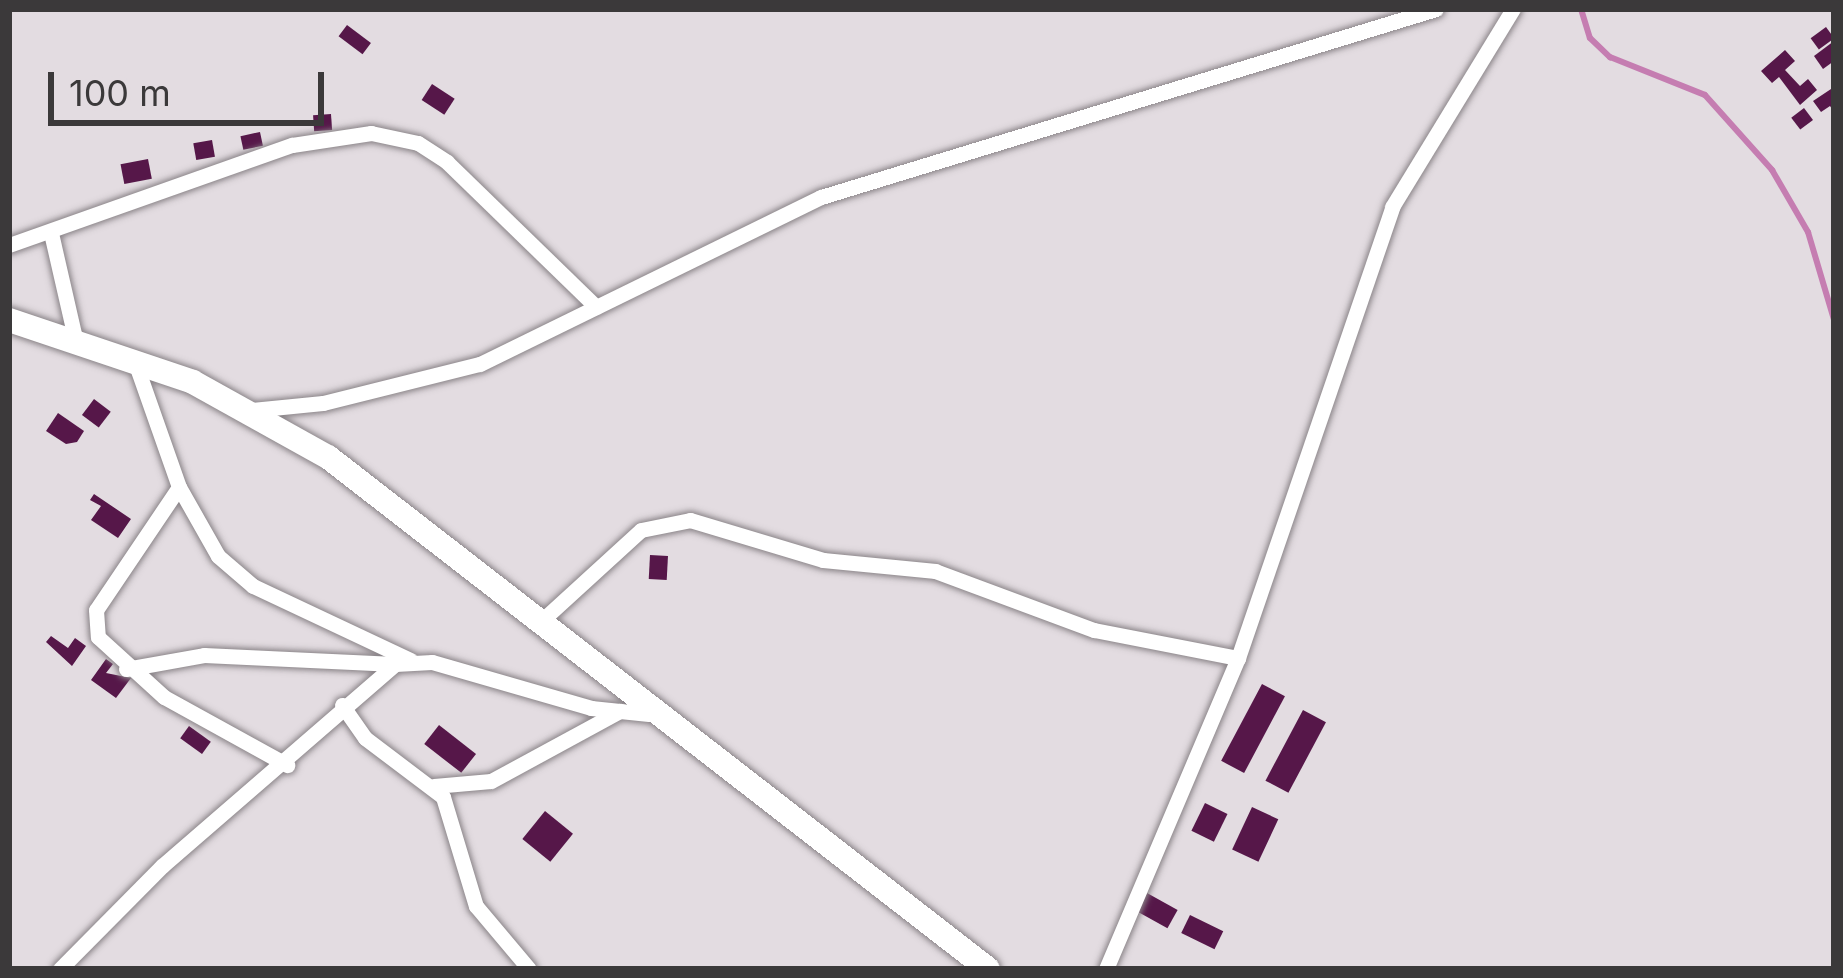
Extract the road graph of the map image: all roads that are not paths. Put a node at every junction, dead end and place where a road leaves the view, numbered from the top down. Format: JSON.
{"nodes":[{"id":1,"x":1436,"y":9,"type":"edge"},
{"id":2,"x":1513,"y":9,"type":"edge"},
{"id":3,"x":51,"y":233,"type":"junction"},
{"id":4,"x":9,"y":245,"type":"edge"},
{"id":5,"x":596,"y":307,"type":"junction"},
{"id":6,"x":9,"y":320,"type":"edge"},
{"id":7,"x":75,"y":338,"type":"junction"},
{"id":8,"x":134,"y":359,"type":"junction"},
{"id":9,"x":244,"y":410,"type":"junction"},
{"id":10,"x":179,"y":488,"type":"junction"},
{"id":11,"x":537,"y":626,"type":"junction"},
{"id":12,"x":1238,"y":658,"type":"junction"},
{"id":13,"x":413,"y":661,"type":"junction"},
{"id":14,"x":395,"y":664,"type":"junction"},
{"id":15,"x":126,"y":669,"type":"junction"},
{"id":16,"x":342,"y":705,"type":"junction"},
{"id":17,"x":620,"y":711,"type":"junction"},
{"id":18,"x":649,"y":714,"type":"junction"},
{"id":19,"x":286,"y":765,"type":"junction"},
{"id":20,"x":434,"y":787,"type":"junction"},
{"id":21,"x":61,"y":969,"type":"edge"},
{"id":22,"x":530,"y":969,"type":"edge"},
{"id":23,"x":988,"y":969,"type":"edge"},
{"id":24,"x":1106,"y":969,"type":"edge"}],
"edges":[{"from":1,"to":5,"type":"street"},
{"from":2,"to":12,"type":"street"},
{"from":3,"to":4,"type":"street"},
{"from":3,"to":5,"type":"street"},
{"from":3,"to":7,"type":"street"},
{"from":5,"to":9,"type":"street"},
{"from":6,"to":7,"type":"main road"},
{"from":7,"to":8,"type":"main road"},
{"from":8,"to":9,"type":"main road"},
{"from":8,"to":10,"type":"street"},
{"from":9,"to":11,"type":"main road"},
{"from":10,"to":13,"type":"street"},
{"from":10,"to":15,"type":"street"},
{"from":11,"to":12,"type":"street"},
{"from":11,"to":18,"type":"main road"},
{"from":12,"to":24,"type":"street"},
{"from":13,"to":14,"type":"street"},
{"from":13,"to":17,"type":"street"},
{"from":14,"to":15,"type":"street"},
{"from":14,"to":16,"type":"street"},
{"from":15,"to":19,"type":"street"},
{"from":16,"to":19,"type":"street"},
{"from":16,"to":20,"type":"street"},
{"from":17,"to":18,"type":"street"},
{"from":17,"to":20,"type":"street"},
{"from":18,"to":23,"type":"main road"},
{"from":19,"to":21,"type":"street"},
{"from":20,"to":22,"type":"street"}]}
